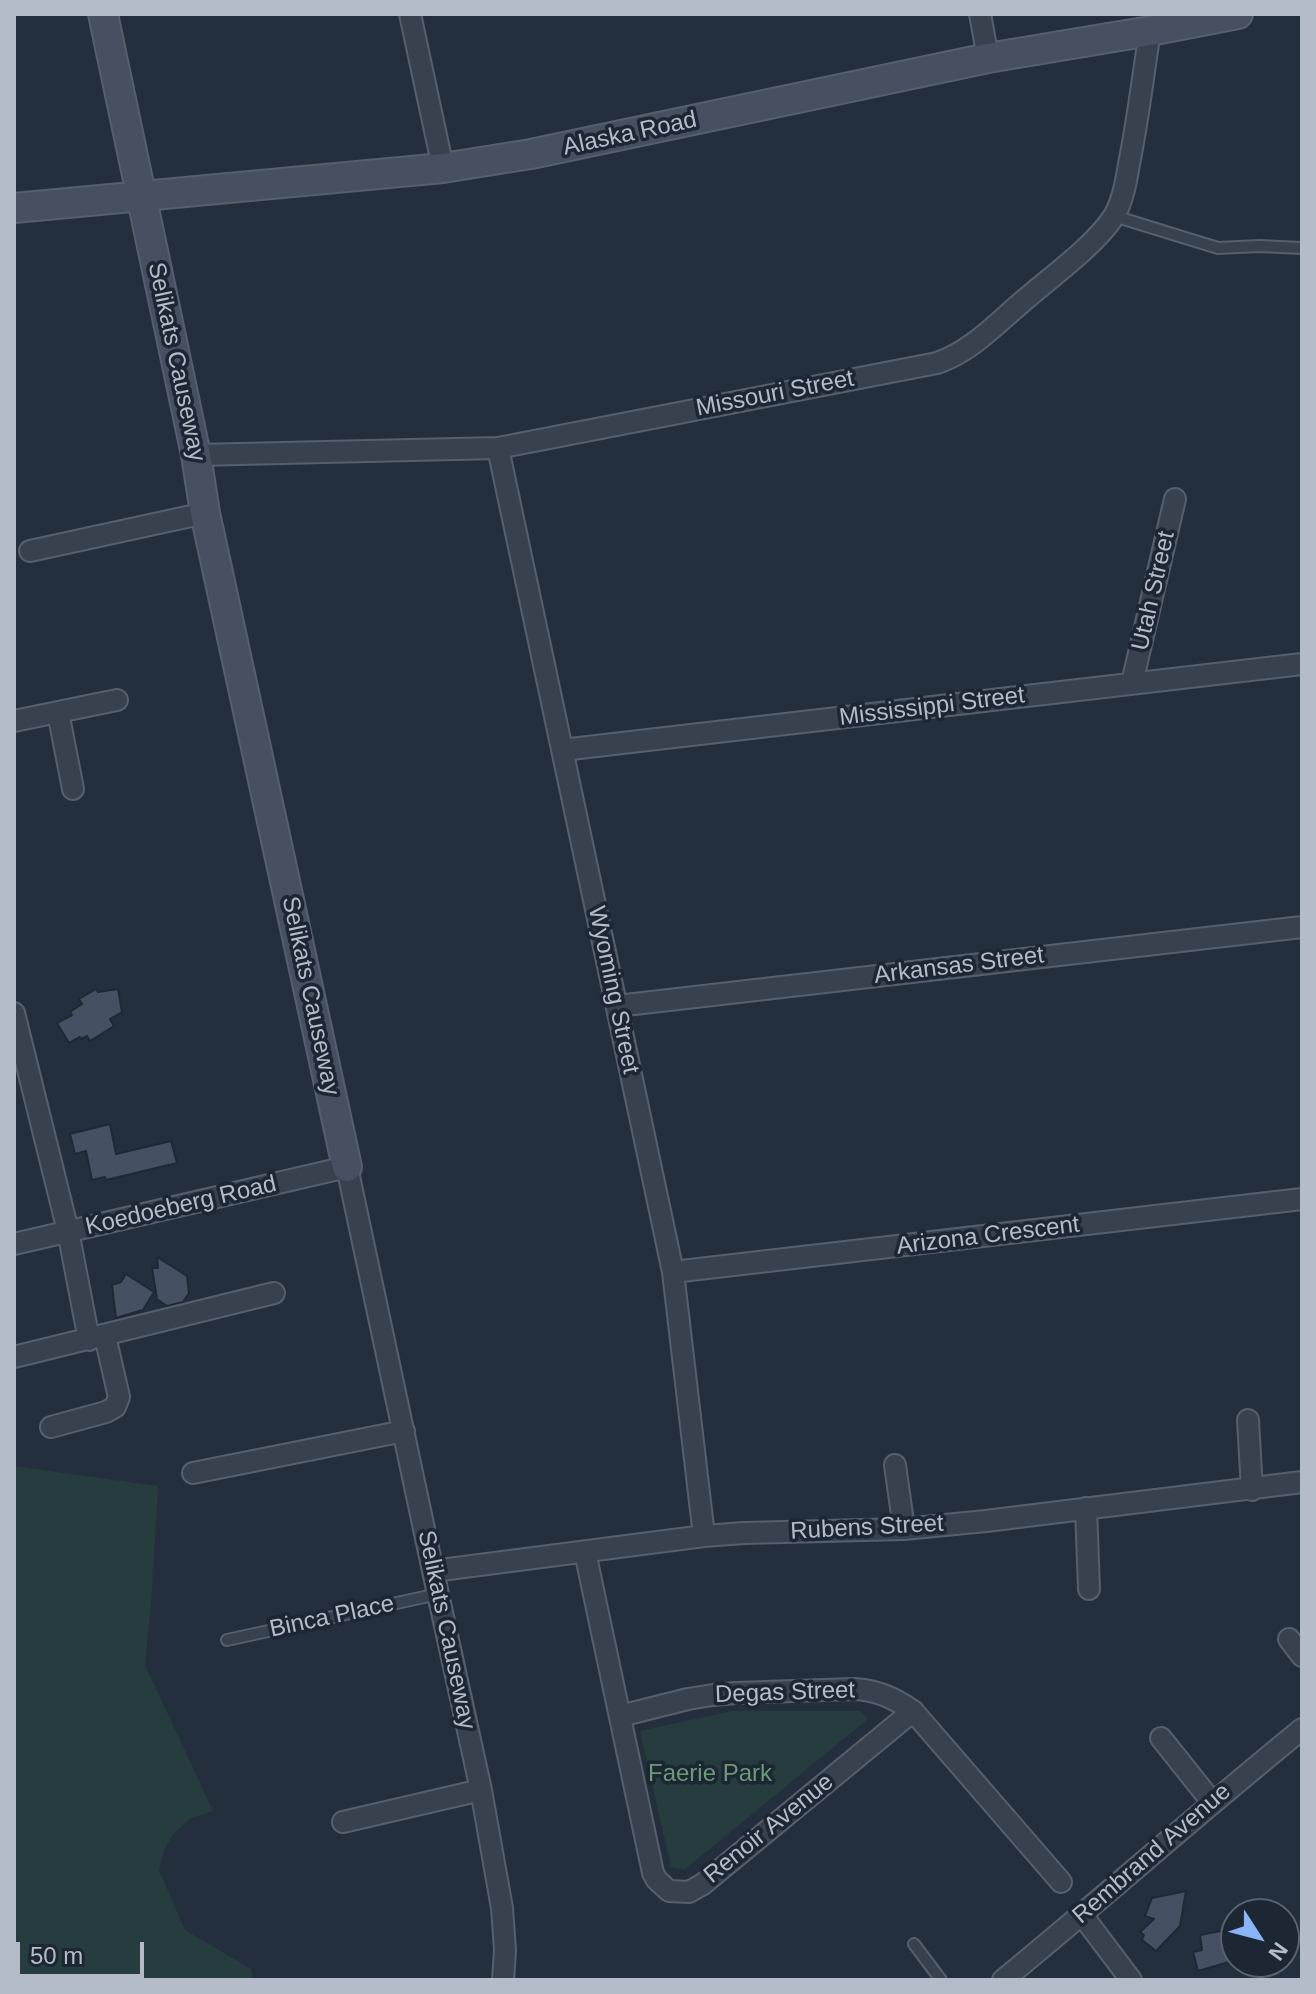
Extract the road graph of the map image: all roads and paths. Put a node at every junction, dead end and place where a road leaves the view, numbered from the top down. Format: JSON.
{"nodes":[{"id":1,"x":103,"y":14,"type":"edge"},
{"id":2,"x":410,"y":14,"type":"edge"},
{"id":3,"x":980,"y":14,"type":"edge"},
{"id":4,"x":1238,"y":14,"type":"edge"},
{"id":5,"x":1150,"y":31,"type":"junction"},
{"id":6,"x":988,"y":58,"type":"junction"},
{"id":7,"x":443,"y":168,"type":"junction"},
{"id":8,"x":141,"y":197,"type":"junction"},
{"id":9,"x":14,"y":208,"type":"edge"},
{"id":10,"x":1114,"y":216,"type":"junction"},
{"id":11,"x":1302,"y":248,"type":"edge"},
{"id":12,"x":498,"y":448,"type":"junction"},
{"id":13,"x":196,"y":455,"type":"junction"},
{"id":14,"x":1175,"y":499,"type":"dead end"},
{"id":15,"x":205,"y":513,"type":"junction"},
{"id":16,"x":30,"y":551,"type":"dead end"},
{"id":17,"x":1302,"y":664,"type":"edge"},
{"id":18,"x":1132,"y":683,"type":"junction"},
{"id":19,"x":117,"y":700,"type":"dead end"},
{"id":20,"x":58,"y":712,"type":"junction"},
{"id":21,"x":14,"y":721,"type":"edge"},
{"id":22,"x":562,"y":750,"type":"junction"},
{"id":23,"x":73,"y":789,"type":"dead end"},
{"id":24,"x":1302,"y":927,"type":"edge"},
{"id":25,"x":617,"y":1006,"type":"junction"},
{"id":26,"x":14,"y":1013,"type":"edge"},
{"id":27,"x":347,"y":1167,"type":"junction"},
{"id":28,"x":1302,"y":1199,"type":"edge"},
{"id":29,"x":68,"y":1231,"type":"junction"},
{"id":30,"x":14,"y":1244,"type":"edge"},
{"id":31,"x":673,"y":1272,"type":"junction"},
{"id":32,"x":274,"y":1293,"type":"dead end"},
{"id":33,"x":97,"y":1338,"type":"junction"},
{"id":34,"x":14,"y":1357,"type":"edge"},
{"id":35,"x":1248,"y":1420,"type":"dead end"},
{"id":36,"x":51,"y":1427,"type":"dead end"},
{"id":37,"x":404,"y":1431,"type":"junction"},
{"id":38,"x":895,"y":1465,"type":"dead end"},
{"id":39,"x":193,"y":1473,"type":"dead end"},
{"id":40,"x":1302,"y":1482,"type":"edge"},
{"id":41,"x":1252,"y":1490,"type":"junction"},
{"id":42,"x":1086,"y":1508,"type":"junction"},
{"id":43,"x":904,"y":1529,"type":"junction"},
{"id":44,"x":704,"y":1536,"type":"junction"},
{"id":45,"x":585,"y":1552,"type":"junction"},
{"id":46,"x":433,"y":1571,"type":"junction"},
{"id":47,"x":1089,"y":1589,"type":"dead end"},
{"id":48,"x":438,"y":1594,"type":"junction"},
{"id":49,"x":227,"y":1640,"type":"dead end"},
{"id":50,"x":913,"y":1711,"type":"junction"},
{"id":51,"x":620,"y":1716,"type":"junction"},
{"id":52,"x":1302,"y":1729,"type":"edge"},
{"id":53,"x":1161,"y":1738,"type":"dead end"},
{"id":54,"x":481,"y":1790,"type":"junction"},
{"id":55,"x":1212,"y":1802,"type":"junction"},
{"id":56,"x":343,"y":1822,"type":"dead end"},
{"id":57,"x":1061,"y":1882,"type":"dead end"},
{"id":58,"x":1082,"y":1915,"type":"junction"},
{"id":59,"x":914,"y":1944,"type":"dead end"},
{"id":60,"x":503,"y":1980,"type":"edge"},
{"id":61,"x":941,"y":1980,"type":"edge"},
{"id":62,"x":1003,"y":1980,"type":"edge"},
{"id":63,"x":1131,"y":1980,"type":"edge"}],
"edges":[{"from":1,"to":8,"type":"street","name":"Selikats Causeway"},
{"from":2,"to":7,"type":"street"},
{"from":3,"to":6,"type":"street"},
{"from":4,"to":5,"type":"street","name":"Alaska Road"},
{"from":5,"to":6,"type":"street","name":"Alaska Road"},
{"from":5,"to":10,"type":"street","name":"Missouri Street"},
{"from":6,"to":7,"type":"street","name":"Alaska Road"},
{"from":7,"to":8,"type":"street","name":"Alaska Road"},
{"from":8,"to":9,"type":"street","name":"Alaska Road"},
{"from":8,"to":13,"type":"street","name":"Selikats Causeway"},
{"from":10,"to":11,"type":"lane"},
{"from":10,"to":12,"type":"street","name":"Missouri Street"},
{"from":12,"to":13,"type":"street","name":"Missouri Street"},
{"from":12,"to":22,"type":"street","name":"Wyoming Street"},
{"from":13,"to":15,"type":"street","name":"Selikats Causeway"},
{"from":14,"to":18,"type":"street","name":"Utah Street"},
{"from":15,"to":16,"type":"street"},
{"from":15,"to":27,"type":"street","name":"Selikats Causeway"},
{"from":17,"to":18,"type":"street","name":"Mississippi Street"},
{"from":18,"to":22,"type":"street","name":"Mississippi Street"},
{"from":19,"to":20,"type":"street"},
{"from":20,"to":21,"type":"street"},
{"from":20,"to":23,"type":"street"},
{"from":22,"to":25,"type":"street","name":"Wyoming Street"},
{"from":24,"to":25,"type":"street","name":"Arkansas Street"},
{"from":25,"to":31,"type":"street","name":"Wyoming Street"},
{"from":26,"to":29,"type":"street"},
{"from":27,"to":29,"type":"street","name":"Koedoeberg Road"},
{"from":27,"to":37,"type":"street","name":"Selikats Causeway"},
{"from":28,"to":31,"type":"street","name":"Arizona Crescent"},
{"from":29,"to":30,"type":"street","name":"Koedoeberg Road"},
{"from":29,"to":33,"type":"street"},
{"from":31,"to":44,"type":"street","name":"Wyoming Street"},
{"from":32,"to":33,"type":"street"},
{"from":33,"to":34,"type":"street"},
{"from":33,"to":36,"type":"street"},
{"from":35,"to":41,"type":"street"},
{"from":37,"to":39,"type":"street"},
{"from":37,"to":46,"type":"street","name":"Selikats Causeway"},
{"from":38,"to":43,"type":"street"},
{"from":40,"to":41,"type":"street","name":"Rubens Street"},
{"from":41,"to":42,"type":"street","name":"Rubens Street"},
{"from":42,"to":43,"type":"street","name":"Rubens Street"},
{"from":42,"to":47,"type":"street"},
{"from":43,"to":44,"type":"street","name":"Rubens Street"},
{"from":44,"to":45,"type":"street","name":"Rubens Street"},
{"from":45,"to":46,"type":"street","name":"Rubens Street"},
{"from":45,"to":51,"type":"street","name":"Renoir Avenue"},
{"from":46,"to":48,"type":"street","name":"Selikats Causeway"},
{"from":48,"to":49,"type":"lane","name":"Binca Place"},
{"from":48,"to":54,"type":"street","name":"Selikats Causeway"},
{"from":50,"to":51,"type":"street","name":"Degas Street"},
{"from":50,"to":51,"type":"street","name":"Renoir Avenue"},
{"from":50,"to":57,"type":"street","name":"Degas Street"},
{"from":52,"to":55,"type":"street","name":"Rembrand Avenue"},
{"from":53,"to":55,"type":"street"},
{"from":54,"to":56,"type":"street"},
{"from":54,"to":60,"type":"street","name":"Selikats Causeway"},
{"from":55,"to":58,"type":"street","name":"Rembrand Avenue"},
{"from":58,"to":62,"type":"street","name":"Rembrand Avenue"},
{"from":58,"to":63,"type":"street"},
{"from":59,"to":61,"type":"lane"}]}
